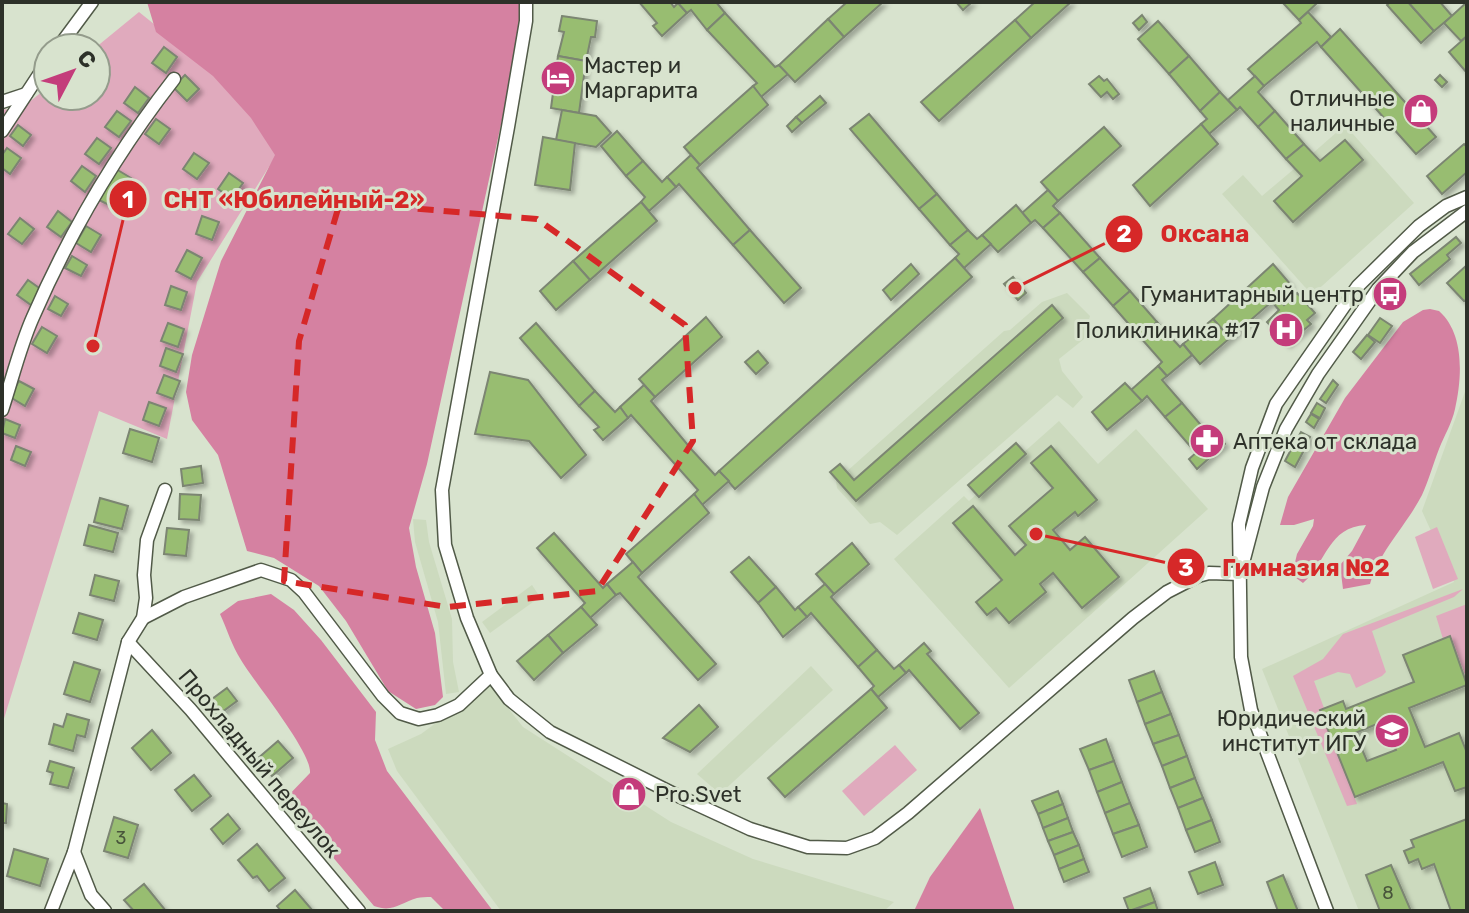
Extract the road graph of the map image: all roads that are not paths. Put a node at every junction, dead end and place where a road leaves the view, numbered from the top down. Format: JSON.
{"nodes":[{"id":1,"x":92,"y":2,"type":"edge"},
{"id":2,"x":526,"y":2,"type":"edge"},
{"id":3,"x":70,"y":32,"type":"edge"},
{"id":4,"x":174,"y":79,"type":"dead end"},
{"id":5,"x":32,"y":85,"type":"edge"},
{"id":6,"x":26,"y":94,"type":"junction"},
{"id":7,"x":2,"y":102,"type":"edge"},
{"id":8,"x":2,"y":131,"type":"edge"},
{"id":9,"x":1467,"y":197,"type":"edge"},
{"id":10,"x":1467,"y":211,"type":"edge"},
{"id":11,"x":2,"y":410,"type":"edge"},
{"id":12,"x":165,"y":490,"type":"dead end"},
{"id":13,"x":1240,"y":574,"type":"junction"},
{"id":14,"x":143,"y":618,"type":"junction"},
{"id":15,"x":128,"y":642,"type":"junction"},
{"id":16,"x":491,"y":675,"type":"junction"},
{"id":17,"x":74,"y":852,"type":"junction"},
{"id":18,"x":51,"y":911,"type":"edge"},
{"id":19,"x":105,"y":911,"type":"edge"},
{"id":20,"x":359,"y":911,"type":"edge"},
{"id":21,"x":1327,"y":911,"type":"edge"}],
"edges":[{"from":1,"to":3,"type":"street"},
{"from":2,"to":16,"type":"street"},
{"from":4,"to":11,"type":"street"},
{"from":5,"to":6,"type":"street"},
{"from":6,"to":7,"type":"street"},
{"from":6,"to":8,"type":"street"},
{"from":9,"to":13,"type":"street"},
{"from":10,"to":13,"type":"street"},
{"from":12,"to":14,"type":"street"},
{"from":13,"to":16,"type":"street"},
{"from":13,"to":21,"type":"street"},
{"from":14,"to":15,"type":"street"},
{"from":14,"to":16,"type":"street"},
{"from":15,"to":17,"type":"street"},
{"from":15,"to":20,"type":"street","name":"Прохладный переулок"},
{"from":17,"to":18,"type":"street"},
{"from":17,"to":19,"type":"street"}]}
